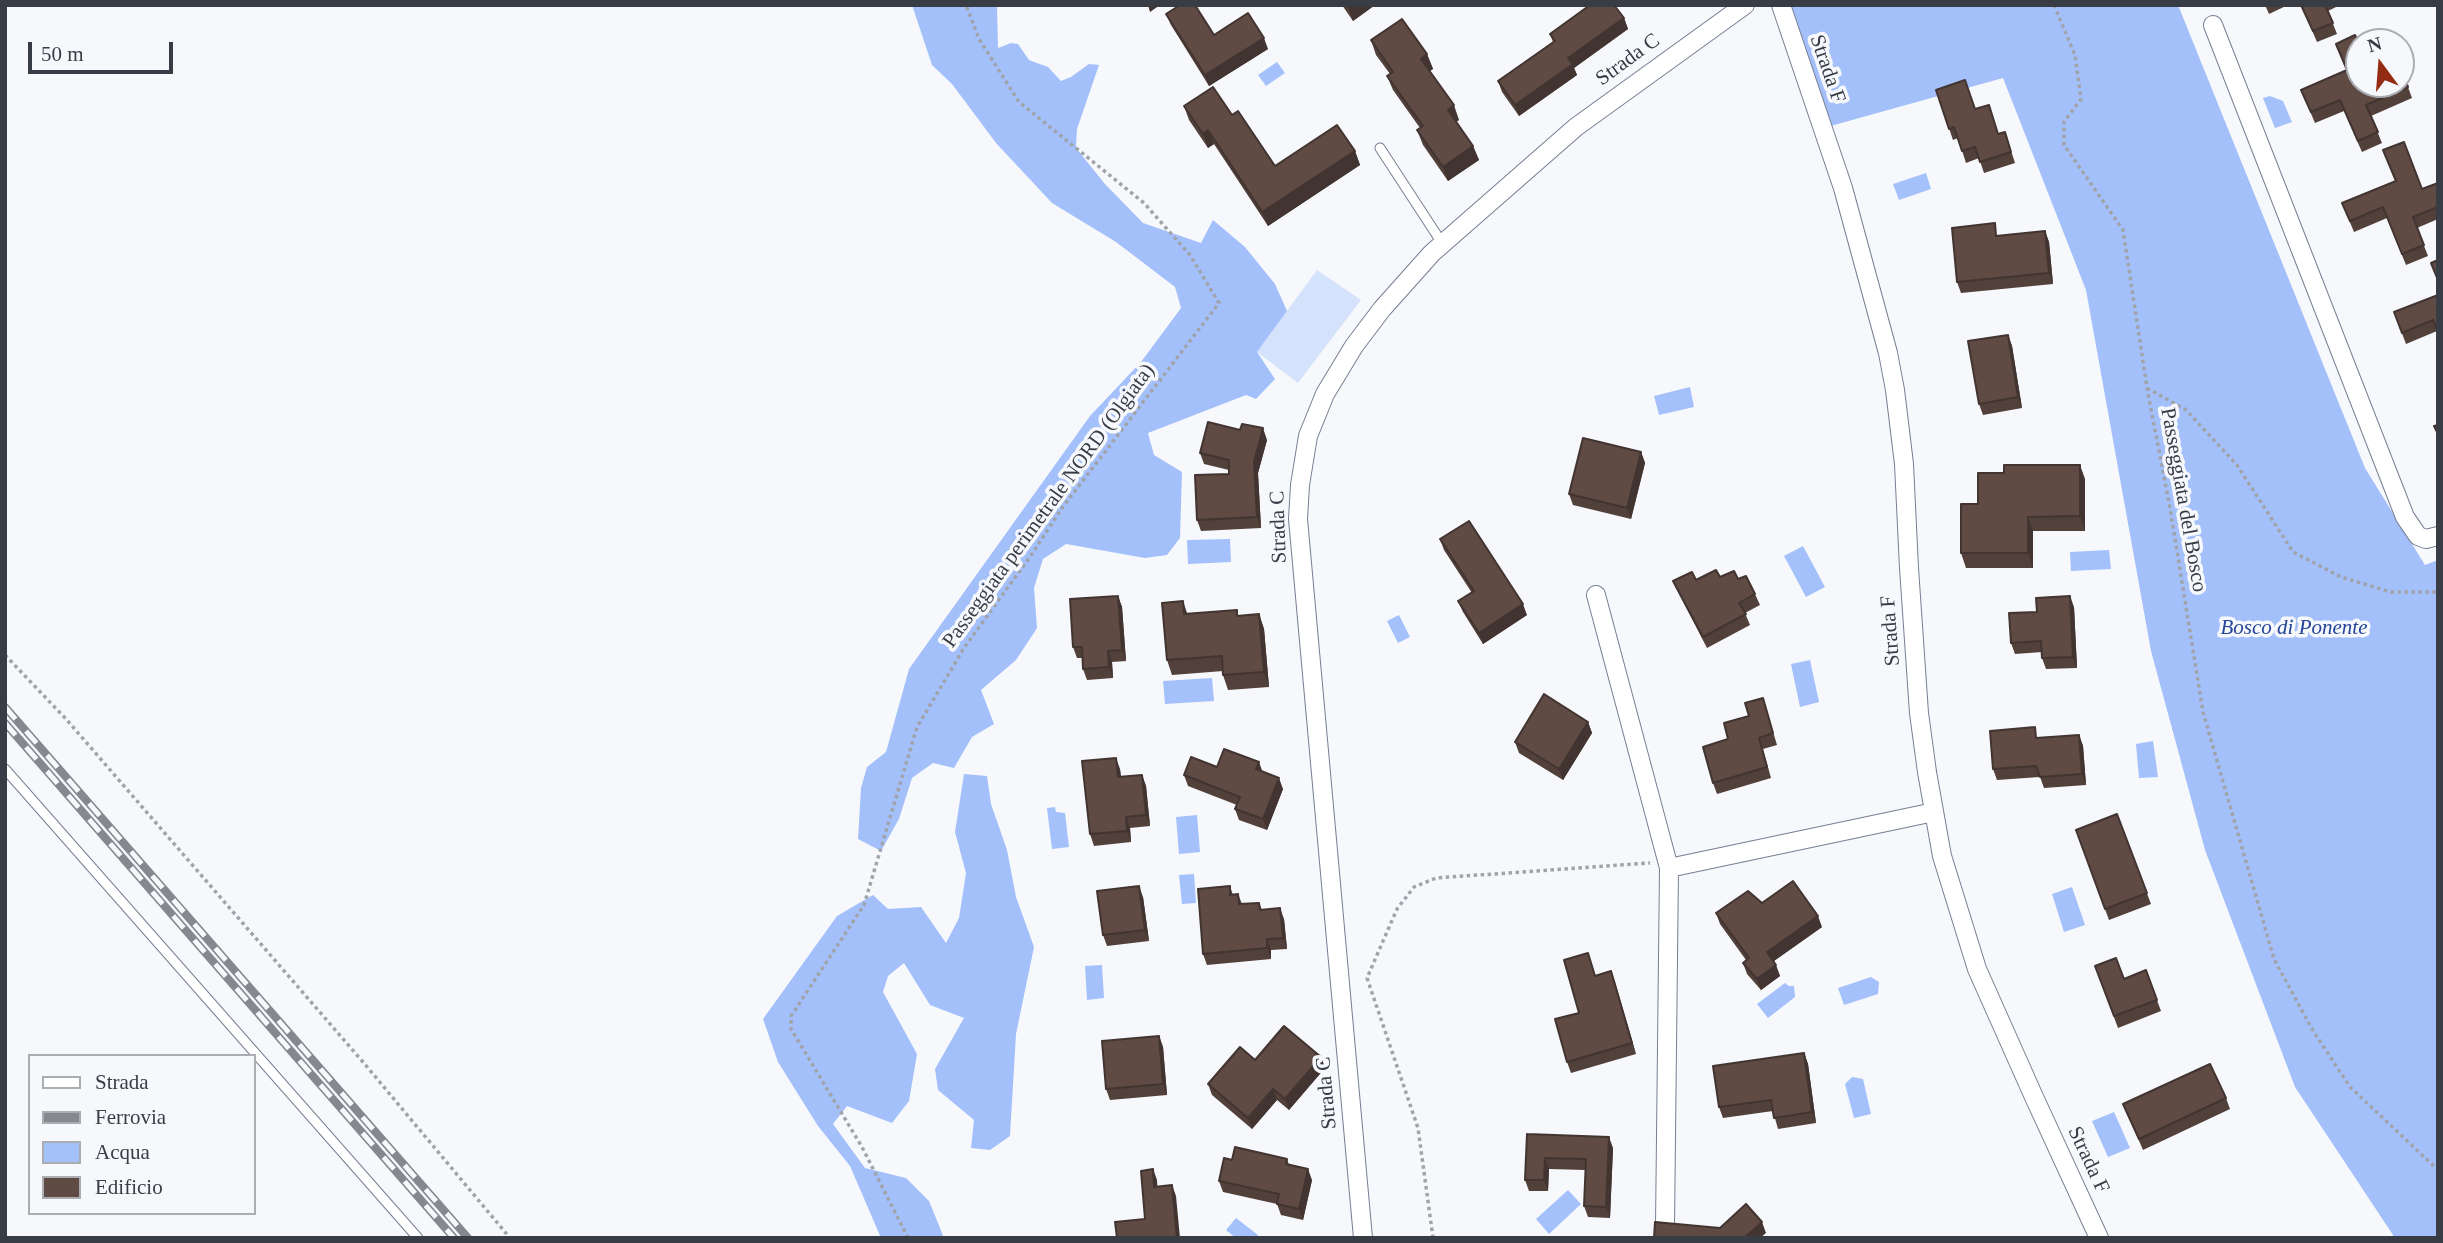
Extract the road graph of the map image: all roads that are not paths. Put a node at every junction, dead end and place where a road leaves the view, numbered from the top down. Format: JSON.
{"nodes":[{"id":1,"x":1745,"y":5,"type":"edge"},
{"id":2,"x":1782,"y":5,"type":"edge"},
{"id":3,"x":2213,"y":25,"type":"dead end"},
{"id":4,"x":1380,"y":148,"type":"dead end"},
{"id":5,"x":1442,"y":243,"type":"junction"},
{"id":6,"x":2438,"y":536,"type":"edge"},
{"id":7,"x":1596,"y":595,"type":"dead end"},
{"id":8,"x":5,"y":769,"type":"edge"},
{"id":9,"x":1934,"y":811,"type":"junction"},
{"id":10,"x":1669,"y":868,"type":"junction"},
{"id":11,"x":256,"y":1054,"type":"edge"},
{"id":12,"x":256,"y":1054,"type":"edge"},
{"id":13,"x":1665,"y":1226,"type":"edge"},
{"id":14,"x":418,"y":1238,"type":"edge"},
{"id":15,"x":1363,"y":1238,"type":"edge"},
{"id":16,"x":2099,"y":1238,"type":"edge"}],
"edges":[{"from":1,"to":5,"type":"street","name":"Strada C"},
{"from":2,"to":9,"type":"street","name":"Strada F"},
{"from":3,"to":6,"type":"street"},
{"from":4,"to":5,"type":"lane"},
{"from":5,"to":15,"type":"street","name":"Strada C"},
{"from":7,"to":10,"type":"street"},
{"from":8,"to":11,"type":"lane"},
{"from":9,"to":10,"type":"street"},
{"from":9,"to":16,"type":"street","name":"Strada F"},
{"from":10,"to":13,"type":"street"},
{"from":12,"to":14,"type":"lane"}]}
